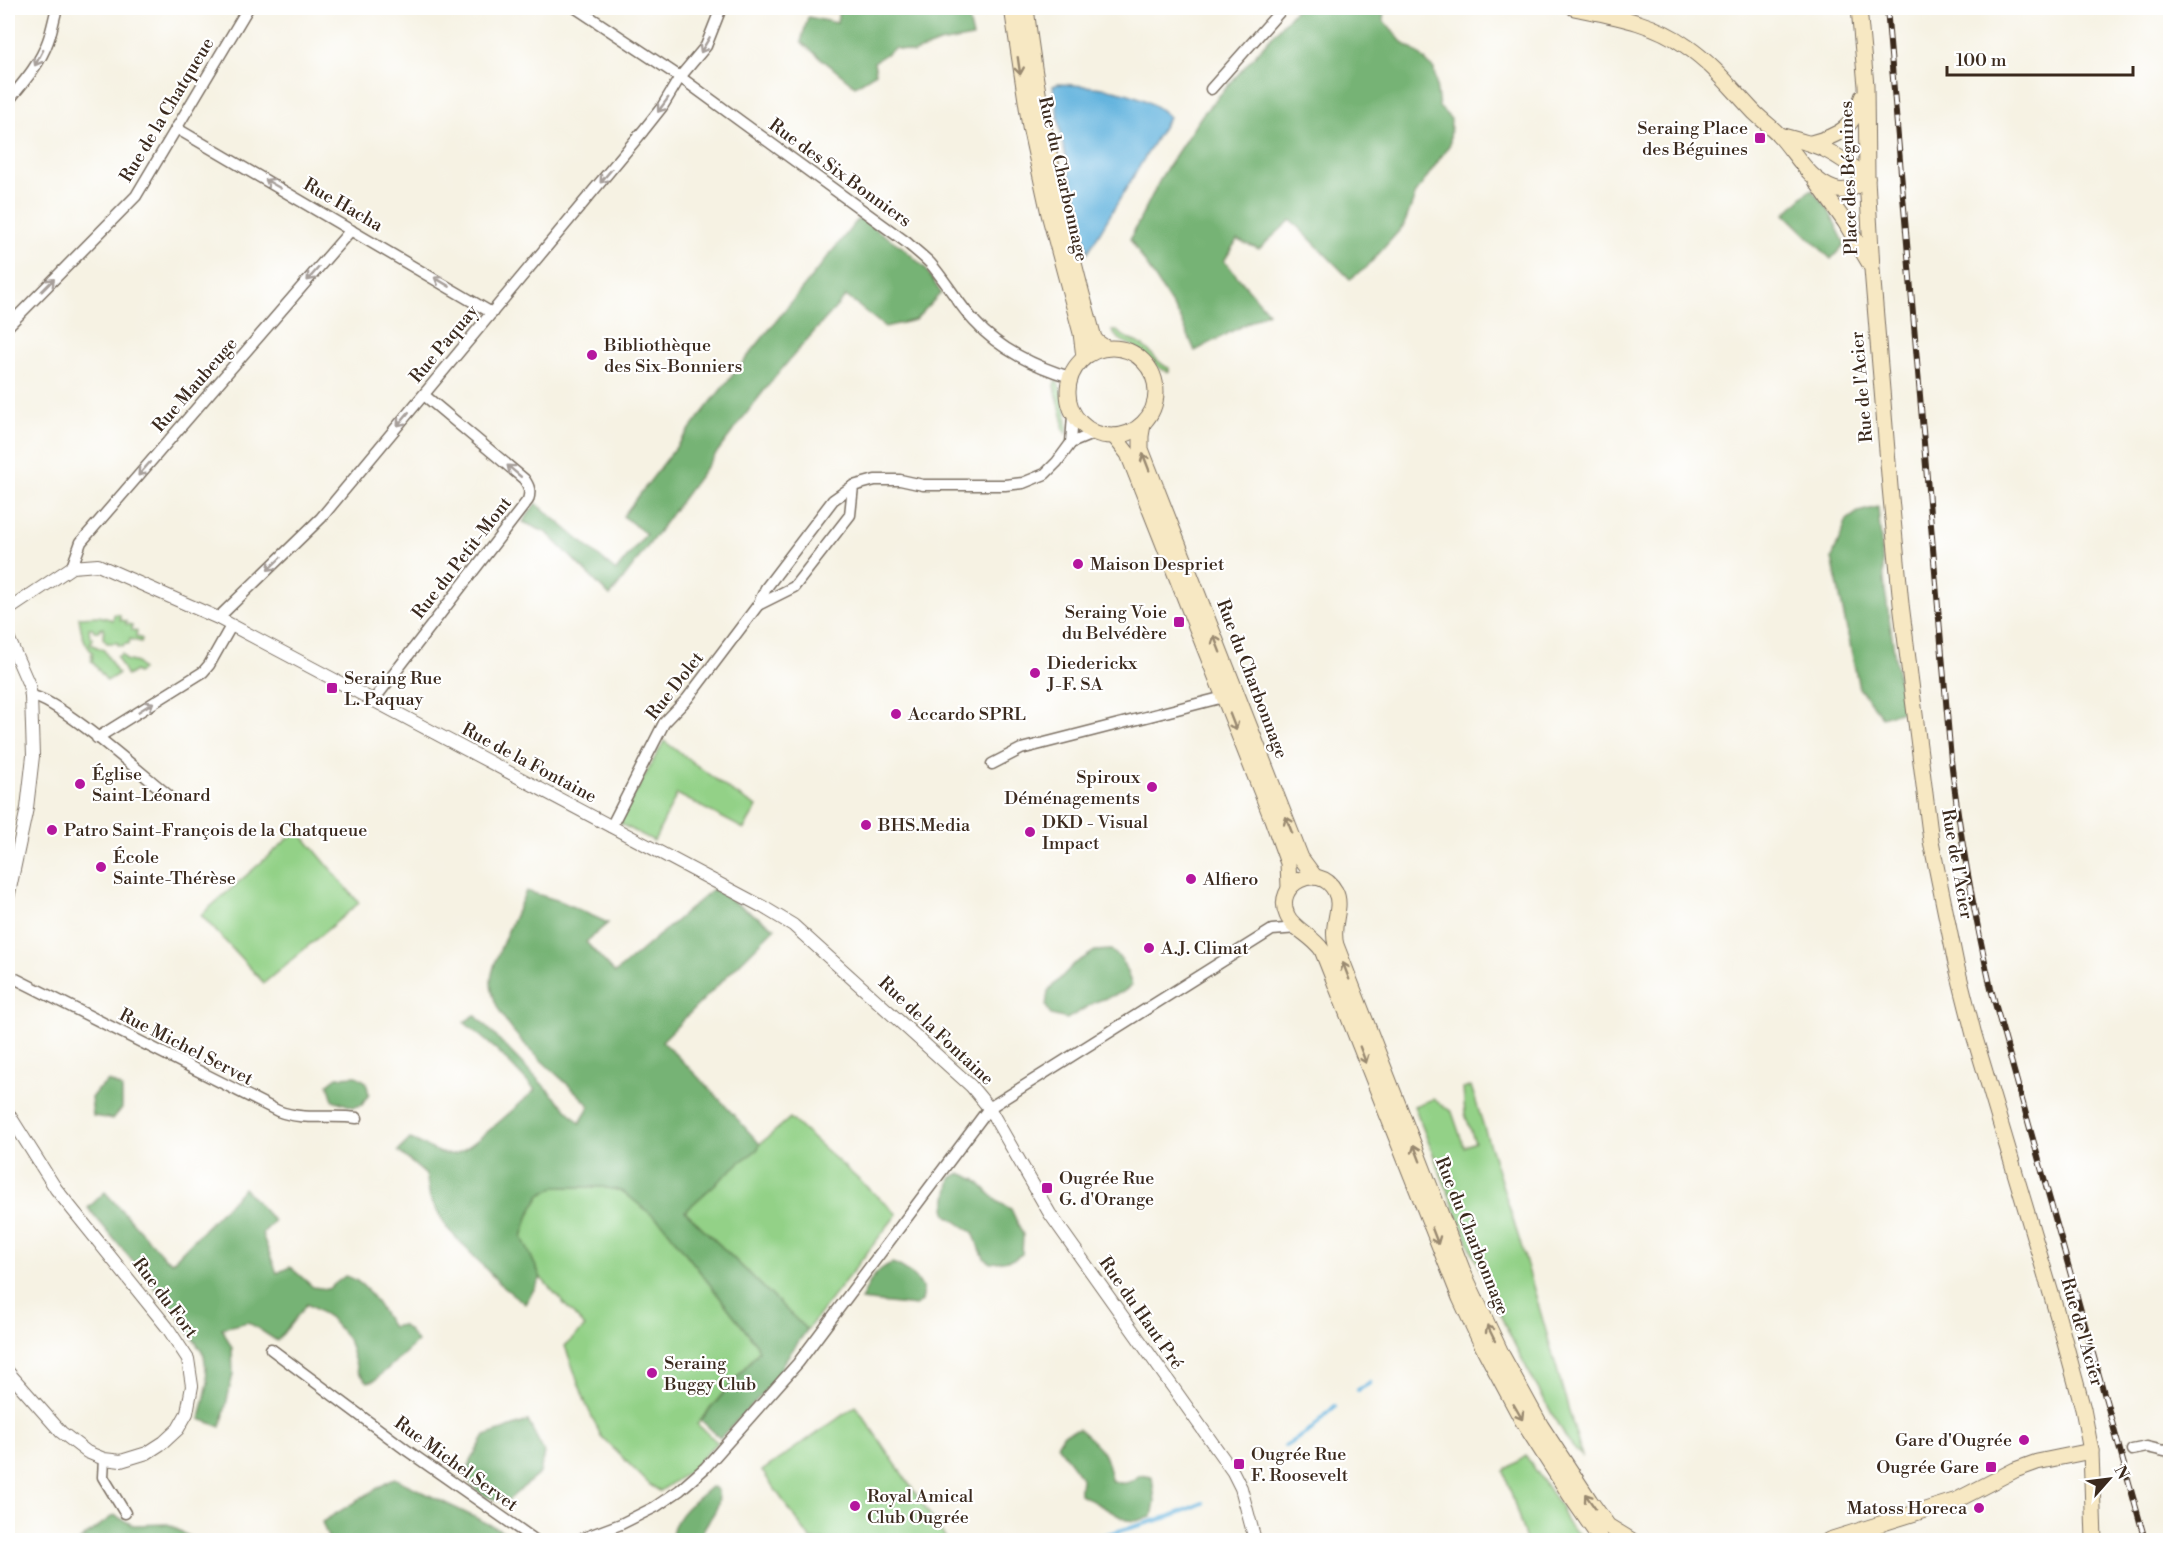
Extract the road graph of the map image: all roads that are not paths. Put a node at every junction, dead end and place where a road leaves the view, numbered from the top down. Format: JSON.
{"nodes":[{"id":1,"x":57,"y":8,"type":"edge"},
{"id":2,"x":248,"y":8,"type":"edge"},
{"id":3,"x":576,"y":8,"type":"edge"},
{"id":4,"x":721,"y":8,"type":"edge"},
{"id":5,"x":1012,"y":8,"type":"edge"},
{"id":6,"x":1026,"y":8,"type":"edge"},
{"id":7,"x":1283,"y":8,"type":"edge"},
{"id":8,"x":1574,"y":8,"type":"edge"},
{"id":9,"x":1858,"y":8,"type":"edge"},
{"id":10,"x":680,"y":77,"type":"junction"},
{"id":11,"x":1866,"y":86,"type":"junction"},
{"id":12,"x":1210,"y":89,"type":"dead end"},
{"id":13,"x":8,"y":101,"type":"edge"},
{"id":14,"x":177,"y":128,"type":"junction"},
{"id":15,"x":1779,"y":135,"type":"junction"},
{"id":16,"x":1811,"y":143,"type":"junction"},
{"id":17,"x":1815,"y":178,"type":"junction"},
{"id":18,"x":1867,"y":178,"type":"junction"},
{"id":19,"x":351,"y":230,"type":"junction"},
{"id":20,"x":1872,"y":269,"type":"junction"},
{"id":21,"x":492,"y":313,"type":"junction"},
{"id":22,"x":8,"y":326,"type":"edge"},
{"id":23,"x":1106,"y":348,"type":"junction"},
{"id":24,"x":1084,"y":357,"type":"junction"},
{"id":25,"x":1070,"y":377,"type":"junction"},
{"id":26,"x":424,"y":395,"type":"junction"},
{"id":27,"x":1073,"y":415,"type":"junction"},
{"id":28,"x":1143,"y":424,"type":"junction"},
{"id":29,"x":1095,"y":433,"type":"junction"},
{"id":30,"x":1114,"y":436,"type":"junction"},
{"id":31,"x":1071,"y":443,"type":"junction"},
{"id":32,"x":853,"y":486,"type":"junction"},
{"id":33,"x":72,"y":567,"type":"junction"},
{"id":34,"x":758,"y":605,"type":"junction"},
{"id":35,"x":8,"y":610,"type":"edge"},
{"id":36,"x":218,"y":618,"type":"junction"},
{"id":37,"x":231,"y":626,"type":"junction"},
{"id":38,"x":8,"y":637,"type":"edge"},
{"id":39,"x":31,"y":696,"type":"junction"},
{"id":40,"x":1224,"y":697,"type":"junction"},
{"id":41,"x":373,"y":701,"type":"junction"},
{"id":42,"x":96,"y":738,"type":"junction"},
{"id":43,"x":992,"y":764,"type":"dead end"},
{"id":44,"x":168,"y":795,"type":"dead end"},
{"id":45,"x":610,"y":827,"type":"junction"},
{"id":46,"x":1315,"y":877,"type":"junction"},
{"id":47,"x":1289,"y":887,"type":"junction"},
{"id":48,"x":8,"y":898,"type":"edge"},
{"id":49,"x":1284,"y":907,"type":"junction"},
{"id":50,"x":1336,"y":916,"type":"junction"},
{"id":51,"x":1300,"y":928,"type":"junction"},
{"id":52,"x":1272,"y":930,"type":"junction"},
{"id":53,"x":8,"y":975,"type":"edge"},
{"id":54,"x":989,"y":1108,"type":"junction"},
{"id":55,"x":8,"y":1113,"type":"edge"},
{"id":56,"x":357,"y":1118,"type":"dead end"},
{"id":57,"x":271,"y":1349,"type":"dead end"},
{"id":58,"x":8,"y":1372,"type":"edge"},
{"id":59,"x":2170,"y":1449,"type":"edge"},
{"id":60,"x":2132,"y":1450,"type":"dead end"},
{"id":61,"x":2091,"y":1451,"type":"junction"},
{"id":62,"x":104,"y":1459,"type":"junction"},
{"id":63,"x":125,"y":1513,"type":"dead end"},
{"id":64,"x":535,"y":1540,"type":"edge"},
{"id":65,"x":578,"y":1540,"type":"edge"},
{"id":66,"x":1255,"y":1540,"type":"edge"},
{"id":67,"x":1601,"y":1540,"type":"edge"},
{"id":68,"x":1631,"y":1540,"type":"edge"},
{"id":69,"x":1829,"y":1540,"type":"edge"},
{"id":70,"x":2094,"y":1540,"type":"edge"}],
"edges":[{"from":1,"to":13,"type":"street","one_way":true},
{"from":2,"to":14,"type":"street","name":"Rue de la Chatqueue"},
{"from":3,"to":10,"type":"street","name":"Rue des Six Bonniers"},
{"from":4,"to":10,"type":"street","name":"Rue Paquay","one_way":true},
{"from":5,"to":24,"type":"main road","name":"Rue du Charbonnage","one_way":true},
{"from":6,"to":23,"type":"main road","name":"Rue du Charbonnage"},
{"from":7,"to":12,"type":"street"},
{"from":8,"to":15,"type":"main road"},
{"from":9,"to":11,"type":"main road","name":"Place des Béguines"},
{"from":10,"to":21,"type":"street","name":"Rue Paquay","one_way":true},
{"from":10,"to":25,"type":"street","name":"Rue des Six Bonniers"},
{"from":11,"to":16,"type":"main road"},
{"from":11,"to":18,"type":"main road","name":"Place des Béguines"},
{"from":19,"to":14,"type":"street","name":"Rue Hacha","one_way":true},
{"from":22,"to":14,"type":"street","name":"Rue de la Chatqueue","one_way":true},
{"from":15,"to":16,"type":"main road"},
{"from":15,"to":17,"type":"main road"},
{"from":16,"to":18,"type":"main road"},
{"from":17,"to":18,"type":"main road"},
{"from":17,"to":20,"type":"main road"},
{"from":18,"to":20,"type":"main road","name":"Place des Béguines"},
{"from":21,"to":19,"type":"street","name":"Rue Hacha","one_way":true},
{"from":19,"to":33,"type":"street","name":"Rue Maubeuge","one_way":true},
{"from":20,"to":61,"type":"main road","name":"Rue de l'Acier"},
{"from":21,"to":26,"type":"street","name":"Rue Paquay"},
{"from":23,"to":24,"type":"main road"},
{"from":23,"to":28,"type":"main road","name":"Rue du Charbonnage"},
{"from":24,"to":25,"type":"main road"},
{"from":25,"to":27,"type":"main road"},
{"from":26,"to":36,"type":"street","name":"Rue Paquay","one_way":true},
{"from":41,"to":26,"type":"street","name":"Rue du Petit-Mont","one_way":true},
{"from":27,"to":29,"type":"main road"},
{"from":27,"to":31,"type":"street"},
{"from":28,"to":30,"type":"main road"},
{"from":46,"to":28,"type":"main road","name":"Rue du Charbonnage","one_way":true},
{"from":29,"to":30,"type":"main road"},
{"from":29,"to":31,"type":"street","name":"Rue Dolet"},
{"from":30,"to":40,"type":"main road","name":"Rue du Charbonnage"},
{"from":31,"to":32,"type":"street","name":"Rue Dolet"},
{"from":32,"to":34,"type":"street","name":"Rue Dolet"},
{"from":32,"to":34,"type":"street","name":"Rue Dolet"},
{"from":33,"to":35,"type":"street"},
{"from":33,"to":36,"type":"street","name":"Rue de la Fontaine"},
{"from":34,"to":45,"type":"street","name":"Rue Dolet"},
{"from":36,"to":37,"type":"street","name":"Rue de la Fontaine"},
{"from":37,"to":41,"type":"street","name":"Rue de la Fontaine"},
{"from":42,"to":37,"type":"street","one_way":true},
{"from":38,"to":39,"type":"street"},
{"from":39,"to":42,"type":"street"},
{"from":39,"to":48,"type":"street"},
{"from":40,"to":43,"type":"street"},
{"from":40,"to":47,"type":"main road","name":"Rue du Charbonnage","one_way":true},
{"from":41,"to":45,"type":"street","name":"Rue de la Fontaine"},
{"from":42,"to":44,"type":"street"},
{"from":45,"to":54,"type":"street","name":"Rue de la Fontaine"},
{"from":46,"to":47,"type":"main road"},
{"from":46,"to":50,"type":"main road","name":"Rue du Charbonnage"},
{"from":47,"to":49,"type":"main road","name":"Rue du Charbonnage"},
{"from":49,"to":51,"type":"main road","name":"Rue du Charbonnage"},
{"from":49,"to":52,"type":"street"},
{"from":50,"to":51,"type":"main road"},
{"from":68,"to":50,"type":"main road","name":"Rue du Charbonnage","one_way":true},
{"from":51,"to":52,"type":"street"},
{"from":51,"to":67,"type":"main road","name":"Rue du Charbonnage","one_way":true},
{"from":52,"to":54,"type":"street"},
{"from":53,"to":56,"type":"street","name":"Rue Michel Servet"},
{"from":54,"to":65,"type":"street"},
{"from":54,"to":66,"type":"street","name":"Rue du Haut Pré"},
{"from":55,"to":62,"type":"street","name":"Rue du Fort"},
{"from":57,"to":64,"type":"street","name":"Rue Michel Servet"},
{"from":58,"to":62,"type":"street"},
{"from":59,"to":60,"type":"street"},
{"from":61,"to":69,"type":"main road"},
{"from":61,"to":70,"type":"main road","name":"Rue de l'Acier"},
{"from":62,"to":63,"type":"street"}]}
